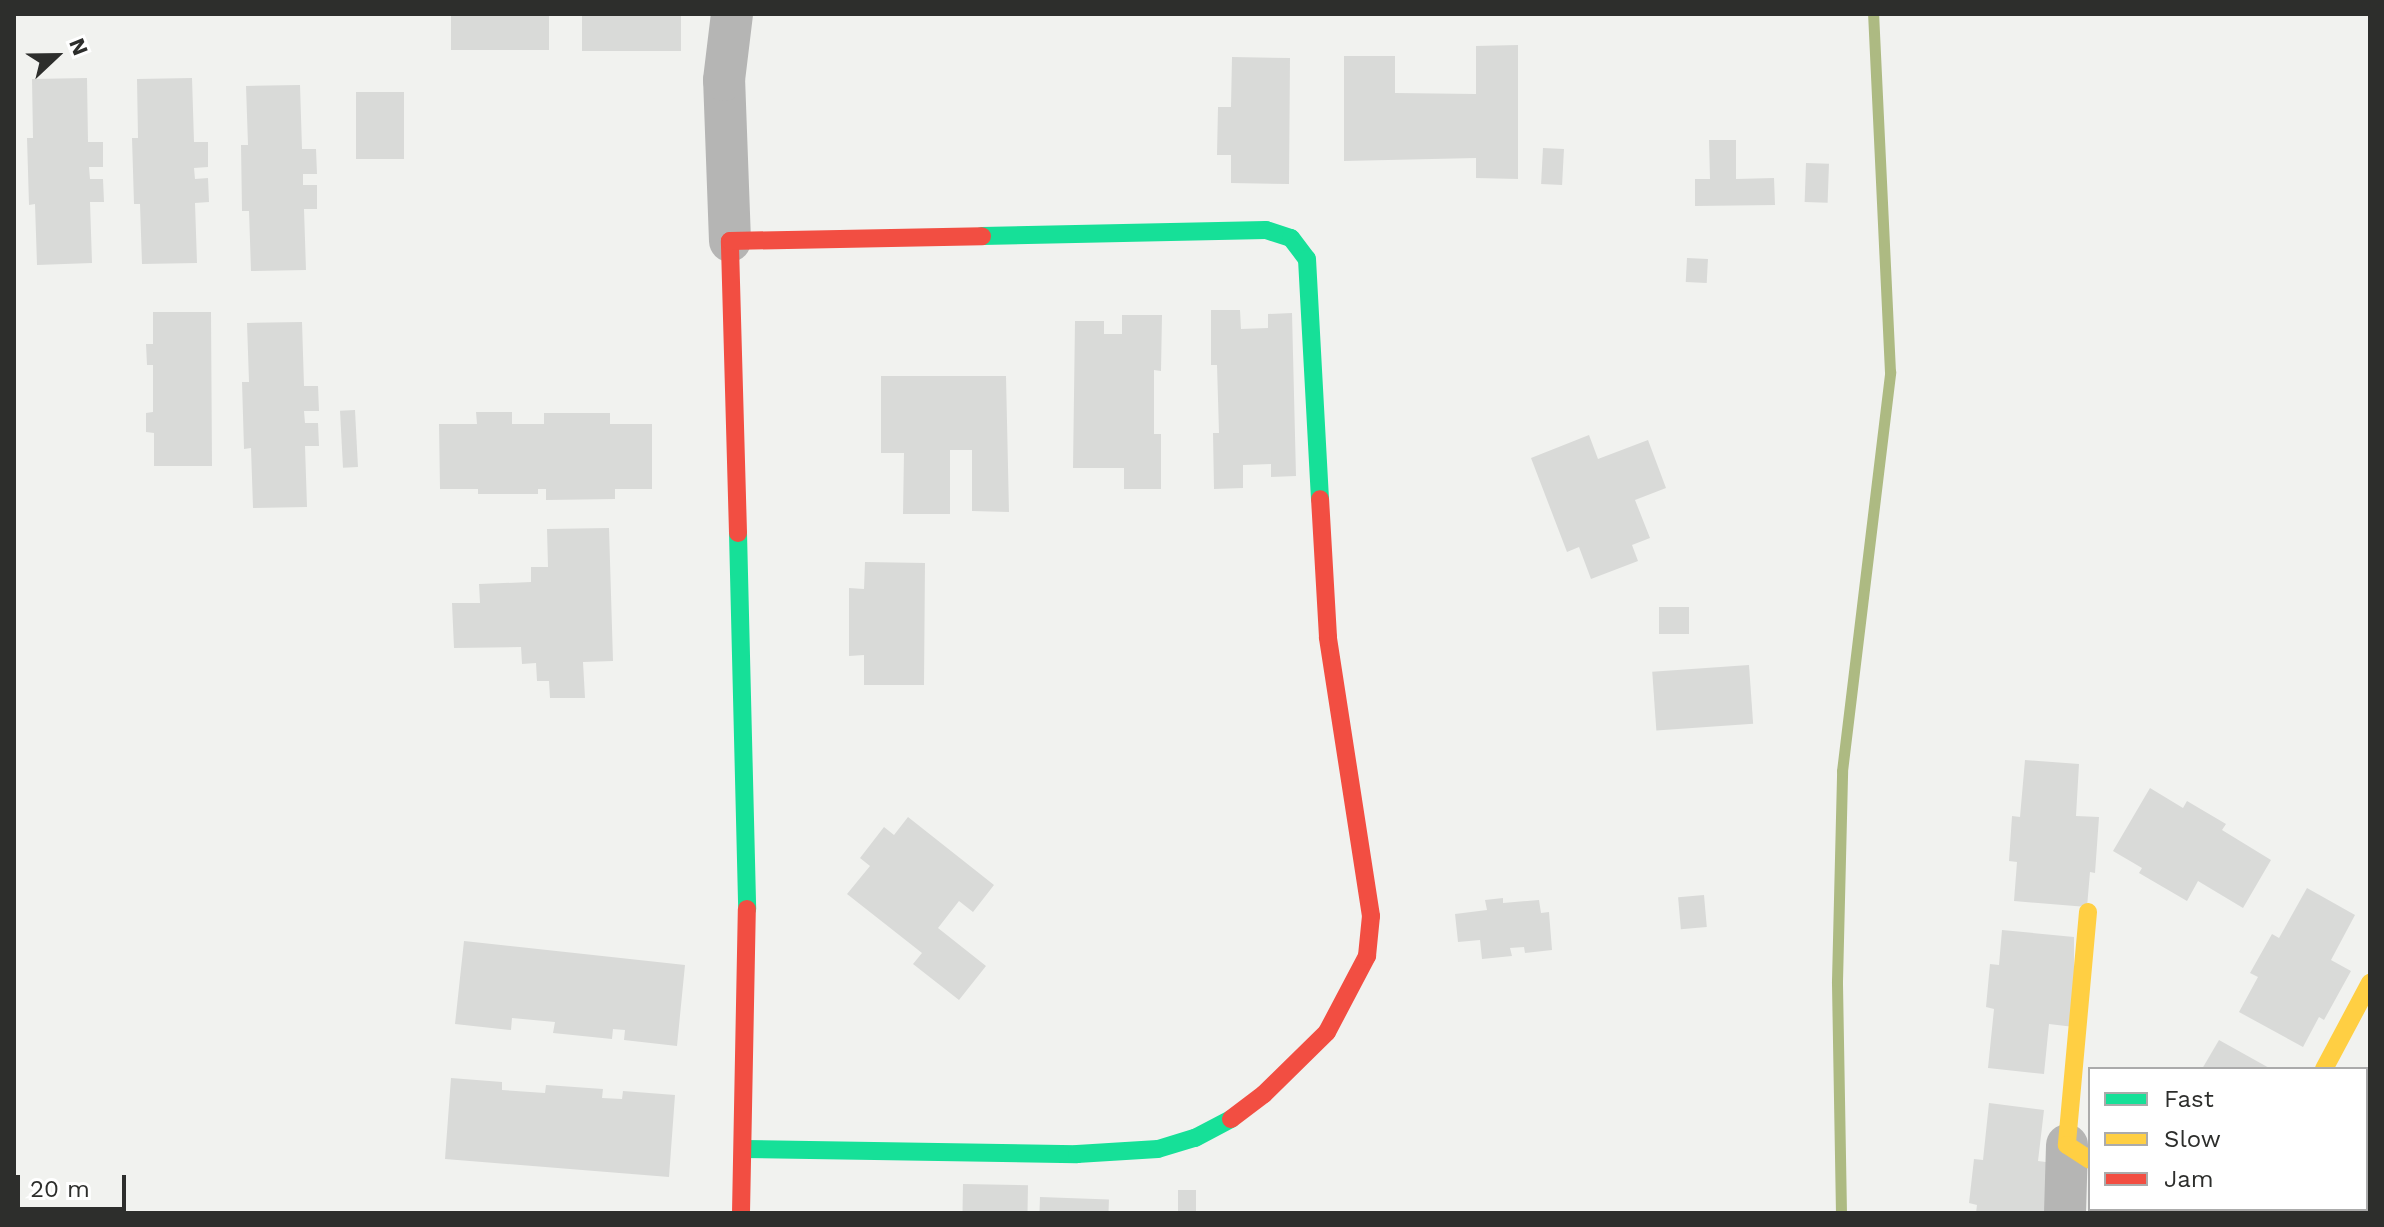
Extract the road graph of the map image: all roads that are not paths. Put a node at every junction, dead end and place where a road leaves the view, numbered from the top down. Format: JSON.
{"nodes":[{"id":1,"x":732,"y":14,"type":"edge"},
{"id":2,"x":730,"y":241,"type":"junction"},
{"id":3,"x":2088,"y":912,"type":"dead end"},
{"id":4,"x":2370,"y":983,"type":"edge"},
{"id":5,"x":2325,"y":1067,"type":"edge"},
{"id":6,"x":743,"y":1149,"type":"junction"},
{"id":7,"x":2078,"y":1152,"type":"edge"},
{"id":8,"x":741,"y":1213,"type":"edge"},
{"id":9,"x":2065,"y":1213,"type":"edge"}],
"edges":[{"from":1,"to":2,"type":"street"},
{"from":2,"to":6,"type":"street"},
{"from":2,"to":6,"type":"street"},
{"from":3,"to":7,"type":"street"},
{"from":4,"to":5,"type":"street"},
{"from":6,"to":8,"type":"street"},
{"from":7,"to":9,"type":"street"}]}
